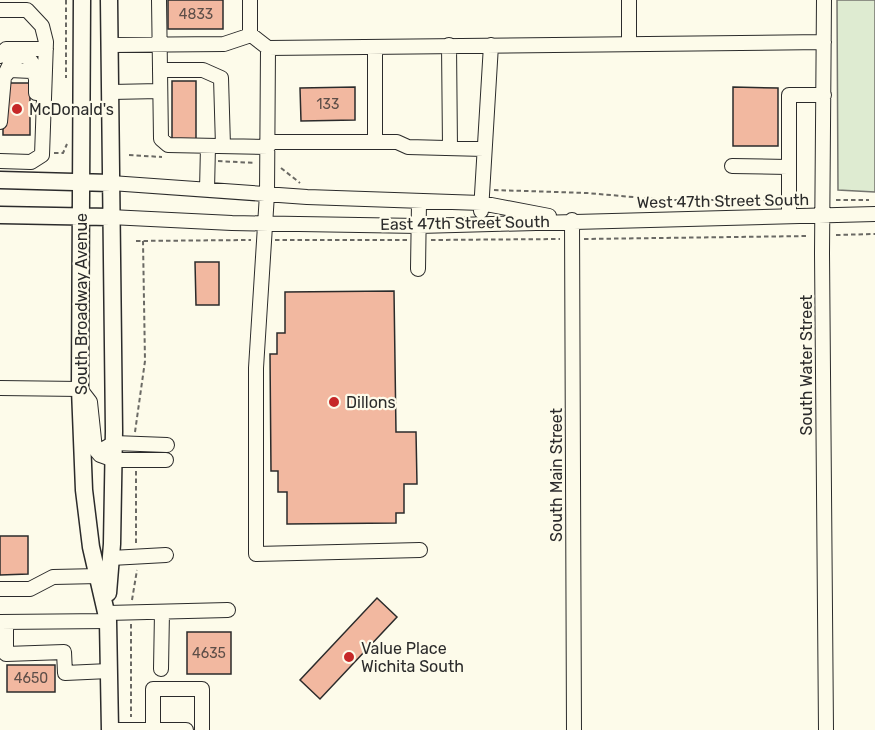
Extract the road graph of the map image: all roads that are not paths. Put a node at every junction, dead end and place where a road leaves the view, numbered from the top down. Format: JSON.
{"nodes":[{"id":1,"x":82,"y":0,"type":"edge"},
{"id":2,"x":109,"y":0,"type":"edge"},
{"id":3,"x":159,"y":0,"type":"edge"},
{"id":4,"x":250,"y":0,"type":"edge"},
{"id":5,"x":629,"y":0,"type":"edge"},
{"id":6,"x":824,"y":0,"type":"edge"},
{"id":7,"x":0,"y":10,"type":"edge"},
{"id":8,"x":251,"y":35,"type":"junction"},
{"id":9,"x":824,"y":42,"type":"junction"},
{"id":10,"x":629,"y":44,"type":"junction"},
{"id":11,"x":110,"y":45,"type":"junction"},
{"id":12,"x":159,"y":45,"type":"junction"},
{"id":13,"x":449,"y":45,"type":"junction"},
{"id":14,"x":491,"y":45,"type":"junction"},
{"id":15,"x":375,"y":47,"type":"junction"},
{"id":16,"x":268,"y":48,"type":"junction"},
{"id":17,"x":46,"y":49,"type":"junction"},
{"id":18,"x":0,"y":56,"type":"edge"},
{"id":19,"x":160,"y":70,"type":"junction"},
{"id":20,"x":160,"y":91,"type":"junction"},
{"id":21,"x":111,"y":92,"type":"junction"},
{"id":22,"x":824,"y":95,"type":"junction"},
{"id":23,"x":0,"y":122,"type":"edge"},
{"id":24,"x":44,"y":129,"type":"junction"},
{"id":25,"x":375,"y":142,"type":"junction"},
{"id":26,"x":268,"y":144,"type":"junction"},
{"id":27,"x":208,"y":146,"type":"junction"},
{"id":28,"x":223,"y":146,"type":"junction"},
{"id":29,"x":450,"y":148,"type":"junction"},
{"id":30,"x":484,"y":149,"type":"junction"},
{"id":31,"x":0,"y":161,"type":"edge"},
{"id":32,"x":732,"y":166,"type":"dead end"},
{"id":33,"x":788,"y":166,"type":"junction"},
{"id":34,"x":0,"y":180,"type":"edge"},
{"id":35,"x":81,"y":180,"type":"junction"},
{"id":36,"x":111,"y":183,"type":"junction"},
{"id":37,"x":207,"y":190,"type":"junction"},
{"id":38,"x":267,"y":194,"type":"junction"},
{"id":39,"x":482,"y":196,"type":"junction"},
{"id":40,"x":419,"y":203,"type":"junction"},
{"id":41,"x":875,"y":214,"type":"edge"},
{"id":42,"x":0,"y":215,"type":"edge"},
{"id":43,"x":823,"y":215,"type":"junction"},
{"id":44,"x":789,"y":216,"type":"junction"},
{"id":45,"x":82,"y":217,"type":"junction"},
{"id":46,"x":111,"y":217,"type":"junction"},
{"id":47,"x":572,"y":220,"type":"junction"},
{"id":48,"x":264,"y":223,"type":"junction"},
{"id":49,"x":480,"y":225,"type":"junction"},
{"id":50,"x":419,"y":233,"type":"junction"},
{"id":51,"x":418,"y":269,"type":"dead end"},
{"id":52,"x":0,"y":388,"type":"edge"},
{"id":53,"x":80,"y":389,"type":"junction"},
{"id":54,"x":167,"y":445,"type":"dead end"},
{"id":55,"x":109,"y":452,"type":"junction"},
{"id":56,"x":166,"y":460,"type":"dead end"},
{"id":57,"x":84,"y":490,"type":"junction"},
{"id":58,"x":420,"y":550,"type":"dead end"},
{"id":59,"x":166,"y":555,"type":"dead end"},
{"id":60,"x":111,"y":558,"type":"junction"},
{"id":61,"x":99,"y":576,"type":"junction"},
{"id":62,"x":0,"y":589,"type":"edge"},
{"id":63,"x":228,"y":610,"type":"dead end"},
{"id":64,"x":162,"y":612,"type":"junction"},
{"id":65,"x":107,"y":613,"type":"junction"},
{"id":66,"x":3,"y":622,"type":"edge"},
{"id":67,"x":161,"y":669,"type":"dead end"},
{"id":68,"x":109,"y":671,"type":"junction"},
{"id":69,"x":110,"y":730,"type":"edge"},
{"id":70,"x":132,"y":730,"type":"edge"},
{"id":71,"x":153,"y":730,"type":"edge"},
{"id":72,"x":186,"y":730,"type":"edge"},
{"id":73,"x":202,"y":730,"type":"edge"},
{"id":74,"x":574,"y":730,"type":"edge"},
{"id":75,"x":826,"y":730,"type":"edge"}],
"edges":[{"from":1,"to":35,"type":"main road","name":"South Broadway Avenue"},
{"from":2,"to":11,"type":"main road","name":"South Broadway Avenue"},
{"from":3,"to":12,"type":"street"},
{"from":4,"to":8,"type":"street"},
{"from":5,"to":10,"type":"street"},
{"from":6,"to":9,"type":"street","name":"South Water Street"},
{"from":7,"to":17,"type":"street"},
{"from":8,"to":12,"type":"street"},
{"from":8,"to":16,"type":"street"},
{"from":9,"to":10,"type":"street"},
{"from":9,"to":22,"type":"street","name":"South Water Street"},
{"from":10,"to":14,"type":"street"},
{"from":11,"to":12,"type":"street"},
{"from":11,"to":21,"type":"main road","name":"South Broadway Avenue"},
{"from":12,"to":19,"type":"street"},
{"from":13,"to":14,"type":"street"},
{"from":13,"to":15,"type":"street"},
{"from":13,"to":29,"type":"street"},
{"from":14,"to":30,"type":"street"},
{"from":15,"to":16,"type":"street"},
{"from":15,"to":25,"type":"street"},
{"from":16,"to":26,"type":"street"},
{"from":17,"to":18,"type":"street"},
{"from":17,"to":24,"type":"street"},
{"from":19,"to":20,"type":"street"},
{"from":19,"to":28,"type":"street"},
{"from":20,"to":21,"type":"street"},
{"from":20,"to":27,"type":"street"},
{"from":21,"to":36,"type":"main road","name":"South Broadway Avenue"},
{"from":22,"to":33,"type":"street"},
{"from":22,"to":43,"type":"street","name":"South Water Street"},
{"from":23,"to":24,"type":"street"},
{"from":24,"to":31,"type":"street"},
{"from":25,"to":26,"type":"street"},
{"from":25,"to":29,"type":"street"},
{"from":26,"to":28,"type":"street"},
{"from":26,"to":38,"type":"street"},
{"from":27,"to":28,"type":"street"},
{"from":27,"to":37,"type":"street"},
{"from":29,"to":30,"type":"street"},
{"from":30,"to":39,"type":"street"},
{"from":32,"to":33,"type":"street"},
{"from":33,"to":44,"type":"street"},
{"from":34,"to":35,"type":"main road","name":"East 47th Street South"},
{"from":35,"to":36,"type":"main road","name":"East 47th Street South"},
{"from":35,"to":45,"type":"main road","name":"South Broadway Avenue"},
{"from":36,"to":37,"type":"street","name":"East 47th Street South"},
{"from":36,"to":46,"type":"main road","name":"South Broadway Avenue"},
{"from":37,"to":38,"type":"street","name":"East 47th Street South"},
{"from":38,"to":40,"type":"street","name":"East 47th Street South"},
{"from":38,"to":48,"type":"street"},
{"from":39,"to":40,"type":"street","name":"East 47th Street South"},
{"from":39,"to":47,"type":"street","name":"East 47th Street South"},
{"from":39,"to":49,"type":"street"},
{"from":40,"to":50,"type":"street"},
{"from":41,"to":43,"type":"street","name":"West 47th Street South"},
{"from":42,"to":45,"type":"main road","name":"East 47th Street South"},
{"from":43,"to":44,"type":"street","name":"West 47th Street South"},
{"from":43,"to":75,"type":"street","name":"South Water Street"},
{"from":44,"to":47,"type":"street","name":"West 47th Street South"},
{"from":45,"to":46,"type":"main road","name":"East 47th Street South"},
{"from":45,"to":53,"type":"main road","name":"South Broadway Avenue"},
{"from":46,"to":48,"type":"street","name":"East 47th Street South"},
{"from":46,"to":55,"type":"main road","name":"South Broadway Avenue"},
{"from":47,"to":49,"type":"street","name":"East 47th Street South"},
{"from":47,"to":74,"type":"street","name":"South Main Street"},
{"from":48,"to":50,"type":"street","name":"East 47th Street South"},
{"from":48,"to":58,"type":"street"},
{"from":49,"to":50,"type":"street","name":"East 47th Street South"},
{"from":50,"to":51,"type":"street"},
{"from":52,"to":53,"type":"street"},
{"from":53,"to":55,"type":"street"},
{"from":53,"to":57,"type":"main road","name":"South Broadway Avenue"},
{"from":54,"to":55,"type":"street"},
{"from":55,"to":56,"type":"street"},
{"from":55,"to":57,"type":"street"},
{"from":55,"to":60,"type":"main road","name":"South Broadway Avenue"},
{"from":57,"to":61,"type":"main road","name":"South Broadway Avenue"},
{"from":59,"to":60,"type":"street"},
{"from":60,"to":65,"type":"main road","name":"South Broadway Avenue"},
{"from":61,"to":62,"type":"street"},
{"from":61,"to":65,"type":"main road","name":"South Broadway Avenue"},
{"from":63,"to":64,"type":"street"},
{"from":64,"to":65,"type":"street"},
{"from":64,"to":67,"type":"street"},
{"from":65,"to":66,"type":"street"},
{"from":65,"to":68,"type":"main road","name":"South Broadway Avenue"},
{"from":66,"to":68,"type":"street"},
{"from":68,"to":69,"type":"main road","name":"South Broadway Avenue"},
{"from":69,"to":70,"type":"street"},
{"from":70,"to":71,"type":"street"},
{"from":71,"to":72,"type":"street"},
{"from":71,"to":73,"type":"street"}]}
